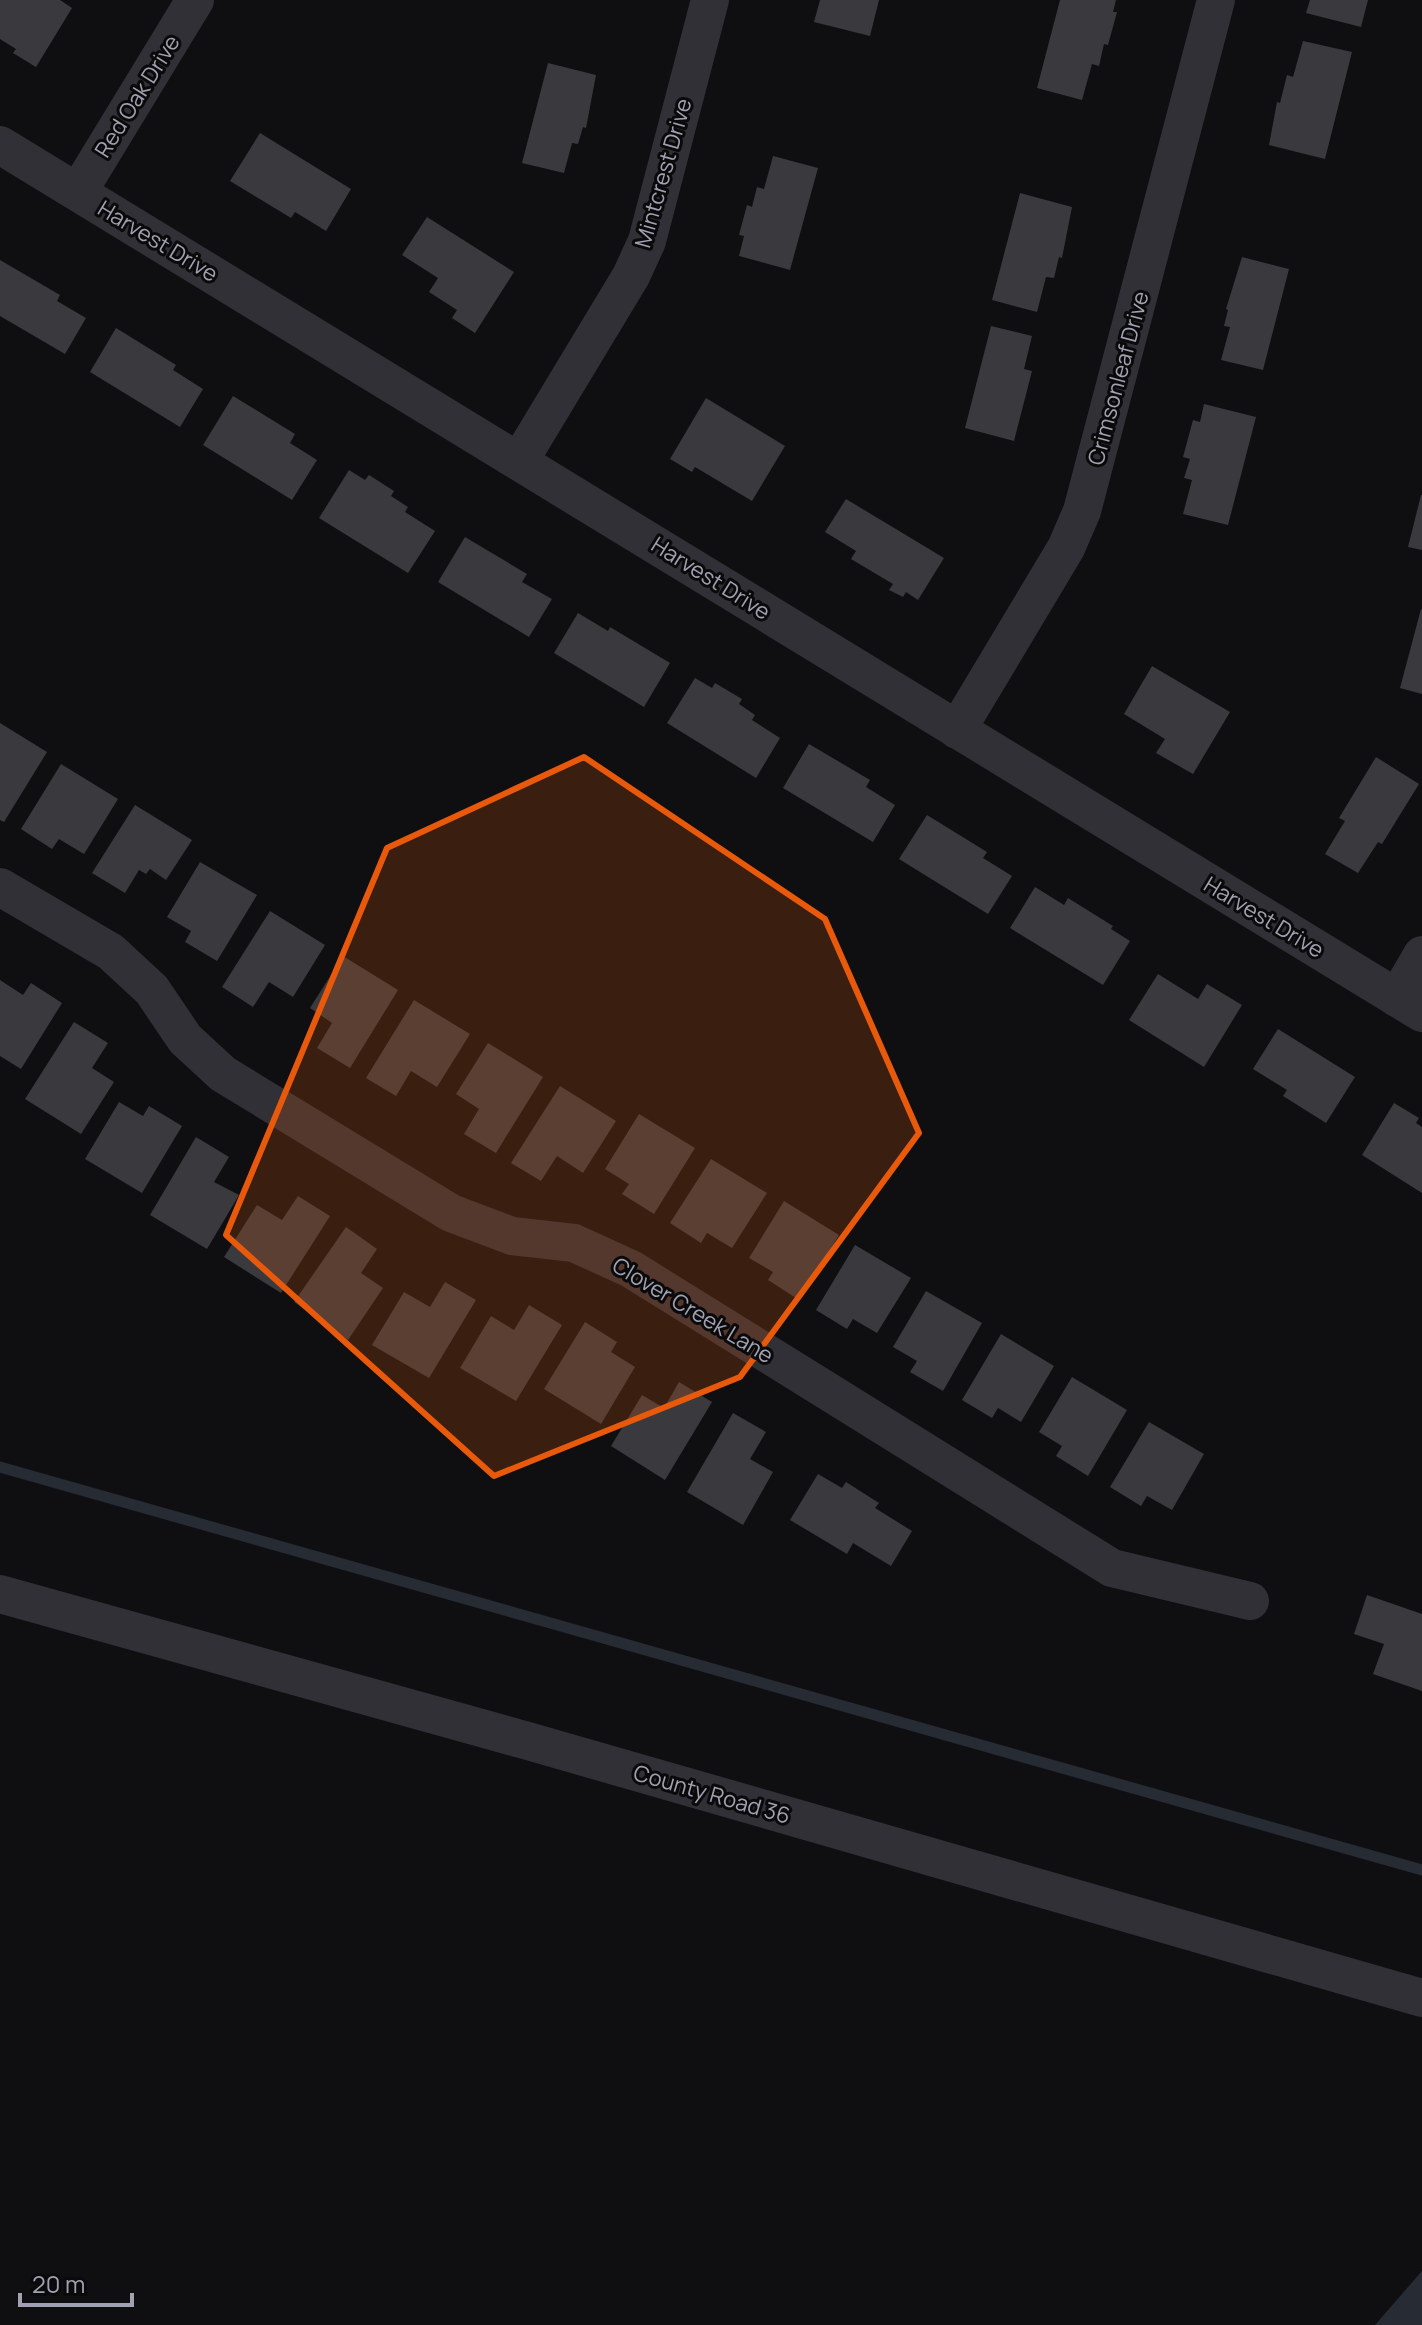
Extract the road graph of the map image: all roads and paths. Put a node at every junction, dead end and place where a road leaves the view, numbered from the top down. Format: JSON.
{"nodes":[{"id":1,"x":195,"y":0,"type":"edge"},
{"id":2,"x":710,"y":0,"type":"edge"},
{"id":3,"x":1216,"y":0,"type":"edge"},
{"id":4,"x":0,"y":145,"type":"edge"},
{"id":5,"x":78,"y":192,"type":"junction"},
{"id":6,"x":520,"y":460,"type":"junction"},
{"id":7,"x":957,"y":730,"type":"junction"},
{"id":8,"x":0,"y":887,"type":"edge"},
{"id":9,"x":1422,"y":955,"type":"edge"},
{"id":10,"x":1410,"y":1005,"type":"edge"},
{"id":11,"x":0,"y":1594,"type":"edge"},
{"id":12,"x":1250,"y":1601,"type":"dead end"},
{"id":13,"x":1422,"y":1998,"type":"edge"}],
"edges":[{"from":1,"to":5,"type":"street","name":"Red Oak Drive"},
{"from":2,"to":6,"type":"street","name":"Mintcrest Drive"},
{"from":3,"to":7,"type":"street","name":"Crimsonleaf Drive"},
{"from":4,"to":5,"type":"street","name":"Harvest Drive"},
{"from":5,"to":6,"type":"street","name":"Harvest Drive"},
{"from":6,"to":7,"type":"street","name":"Harvest Drive"},
{"from":7,"to":10,"type":"street","name":"Harvest Drive"},
{"from":8,"to":12,"type":"street","name":"Clover Creek Lane"},
{"from":9,"to":10,"type":"street"},
{"from":11,"to":13,"type":"street","name":"County Road 36"}]}
